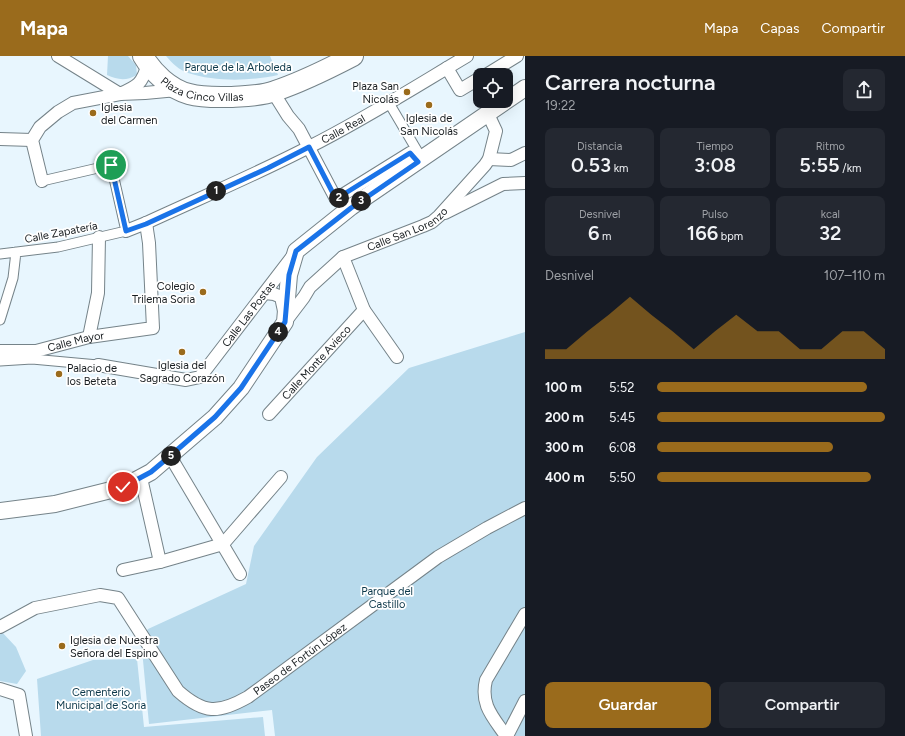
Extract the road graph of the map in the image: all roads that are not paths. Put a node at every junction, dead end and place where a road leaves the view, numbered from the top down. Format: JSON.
{"nodes":[{"id":1,"x":58,"y":56,"type":"edge"},
{"id":2,"x":353,"y":56,"type":"edge"},
{"id":3,"x":467,"y":56,"type":"edge"},
{"id":4,"x":518,"y":56,"type":"edge"},
{"id":5,"x":146,"y":60,"type":"edge"},
{"id":6,"x":447,"y":68,"type":"junction"},
{"id":7,"x":498,"y":68,"type":"edge"},
{"id":8,"x":473,"y":82,"type":"edge"},
{"id":9,"x":525,"y":88,"type":"edge"},
{"id":10,"x":178,"y":90,"type":"junction"},
{"id":11,"x":273,"y":92,"type":"junction"},
{"id":12,"x":120,"y":94,"type":"junction"},
{"id":13,"x":389,"y":103,"type":"junction"},
{"id":14,"x":488,"y":114,"type":"junction"},
{"id":15,"x":0,"y":139,"type":"edge"},
{"id":16,"x":32,"y":140,"type":"junction"},
{"id":17,"x":309,"y":147,"type":"junction"},
{"id":18,"x":525,"y":154,"type":"edge"},
{"id":19,"x":489,"y":159,"type":"junction"},
{"id":20,"x":420,"y":160,"type":"junction"},
{"id":21,"x":42,"y":181,"type":"joint"},
{"id":22,"x":525,"y":183,"type":"edge"},
{"id":23,"x":439,"y":216,"type":"junction"},
{"id":24,"x":146,"y":224,"type":"junction"},
{"id":25,"x":126,"y":231,"type":"junction"},
{"id":26,"x":99,"y":237,"type":"junction"},
{"id":27,"x":296,"y":251,"type":"junction"},
{"id":28,"x":16,"y":252,"type":"junction"},
{"id":29,"x":0,"y":254,"type":"edge"},
{"id":30,"x":343,"y":258,"type":"junction"},
{"id":31,"x":265,"y":293,"type":"junction"},
{"id":32,"x":364,"y":310,"type":"junction"},
{"id":33,"x":0,"y":320,"type":"edge"},
{"id":34,"x":285,"y":322,"type":"junction"},
{"id":35,"x":89,"y":337,"type":"junction"},
{"id":36,"x":0,"y":351,"type":"edge"},
{"id":37,"x":397,"y":357,"type":"dead end"},
{"id":38,"x":0,"y":361,"type":"edge"},
{"id":39,"x":98,"y":365,"type":"joint"},
{"id":40,"x":269,"y":414,"type":"dead end"},
{"id":41,"x":170,"y":456,"type":"junction"},
{"id":42,"x":281,"y":477,"type":"dead end"},
{"id":43,"x":141,"y":478,"type":"junction"},
{"id":44,"x":525,"y":508,"type":"edge"},
{"id":45,"x":0,"y":511,"type":"edge"},
{"id":46,"x":223,"y":544,"type":"junction"},
{"id":47,"x":160,"y":562,"type":"junction"},
{"id":48,"x":123,"y":570,"type":"dead end"},
{"id":49,"x":240,"y":574,"type":"dead end"},
{"id":50,"x":525,"y":614,"type":"edge"},
{"id":51,"x":0,"y":627,"type":"edge"},
{"id":52,"x":0,"y":689,"type":"edge"},
{"id":53,"x":525,"y":701,"type":"edge"},
{"id":54,"x":26,"y":736,"type":"edge"},
{"id":55,"x":507,"y":736,"type":"edge"}],
"edges":[{"from":1,"to":12,"type":"street"},
{"from":2,"to":11,"type":"main road","name":"Plaza Cinco Villas"},
{"from":3,"to":6,"type":"street","name":"Calle Real"},
{"from":4,"to":7,"type":"street"},
{"from":5,"to":10,"type":"main road","name":"Plaza Cinco Villas"},
{"from":5,"to":12,"type":"street"},
{"from":6,"to":8,"type":"street"},
{"from":6,"to":13,"type":"street","name":"Calle Real"},
{"from":9,"to":14,"type":"street","name":"Calle Las Postas"},
{"from":10,"to":11,"type":"main road","name":"Plaza Cinco Villas"},
{"from":10,"to":12,"type":"street"},
{"from":11,"to":17,"type":"street"},
{"from":12,"to":16,"type":"street"},
{"from":13,"to":17,"type":"street","name":"Calle Real"},
{"from":13,"to":20,"type":"street"},
{"from":14,"to":19,"type":"street","name":"Calle San Lorenzo"},
{"from":14,"to":20,"type":"street","name":"Calle Las Postas"},
{"from":15,"to":16,"type":"street"},
{"from":16,"to":21,"type":"street"},
{"from":17,"to":20,"type":"street"},
{"from":17,"to":24,"type":"street","name":"Calle Real"},
{"from":18,"to":19,"type":"street"},
{"from":19,"to":23,"type":"street","name":"Calle San Lorenzo"},
{"from":20,"to":27,"type":"street","name":"Calle Las Postas"},
{"from":21,"to":25,"type":"street"},
{"from":22,"to":23,"type":"street"},
{"from":23,"to":30,"type":"street","name":"Calle San Lorenzo"},
{"from":24,"to":25,"type":"street","name":"Calle Real"},
{"from":24,"to":35,"type":"street","name":"Calle Mayor"},
{"from":25,"to":26,"type":"street","name":"Calle Zapatería"},
{"from":26,"to":28,"type":"street","name":"Calle Zapatería"},
{"from":26,"to":35,"type":"street"},
{"from":27,"to":31,"type":"street","name":"Calle Las Postas"},
{"from":27,"to":34,"type":"street","name":"Calle Las Postas"},
{"from":28,"to":29,"type":"street","name":"Calle Zapatería"},
{"from":28,"to":33,"type":"street"},
{"from":30,"to":32,"type":"street"},
{"from":30,"to":34,"type":"street","name":"Calle San Lorenzo"},
{"from":31,"to":34,"type":"street"},
{"from":31,"to":39,"type":"street","name":"Calle Las Postas"},
{"from":32,"to":37,"type":"street"},
{"from":32,"to":40,"type":"street","name":"Calle Monte Avieco"},
{"from":34,"to":41,"type":"street","name":"Calle San Lorenzo"},
{"from":35,"to":36,"type":"street","name":"Calle Mayor"},
{"from":38,"to":39,"type":"street"},
{"from":41,"to":43,"type":"street","name":"Calle San Lorenzo"},
{"from":41,"to":46,"type":"street"},
{"from":42,"to":46,"type":"street"},
{"from":43,"to":45,"type":"street","name":"Calle San Lorenzo"},
{"from":43,"to":47,"type":"street"},
{"from":44,"to":51,"type":"street","name":"Paseo de Fortún López"},
{"from":46,"to":47,"type":"street"},
{"from":46,"to":49,"type":"street"},
{"from":47,"to":48,"type":"street"},
{"from":50,"to":55,"type":"street"},
{"from":52,"to":54,"type":"street"},
{"from":53,"to":55,"type":"street"}]}
